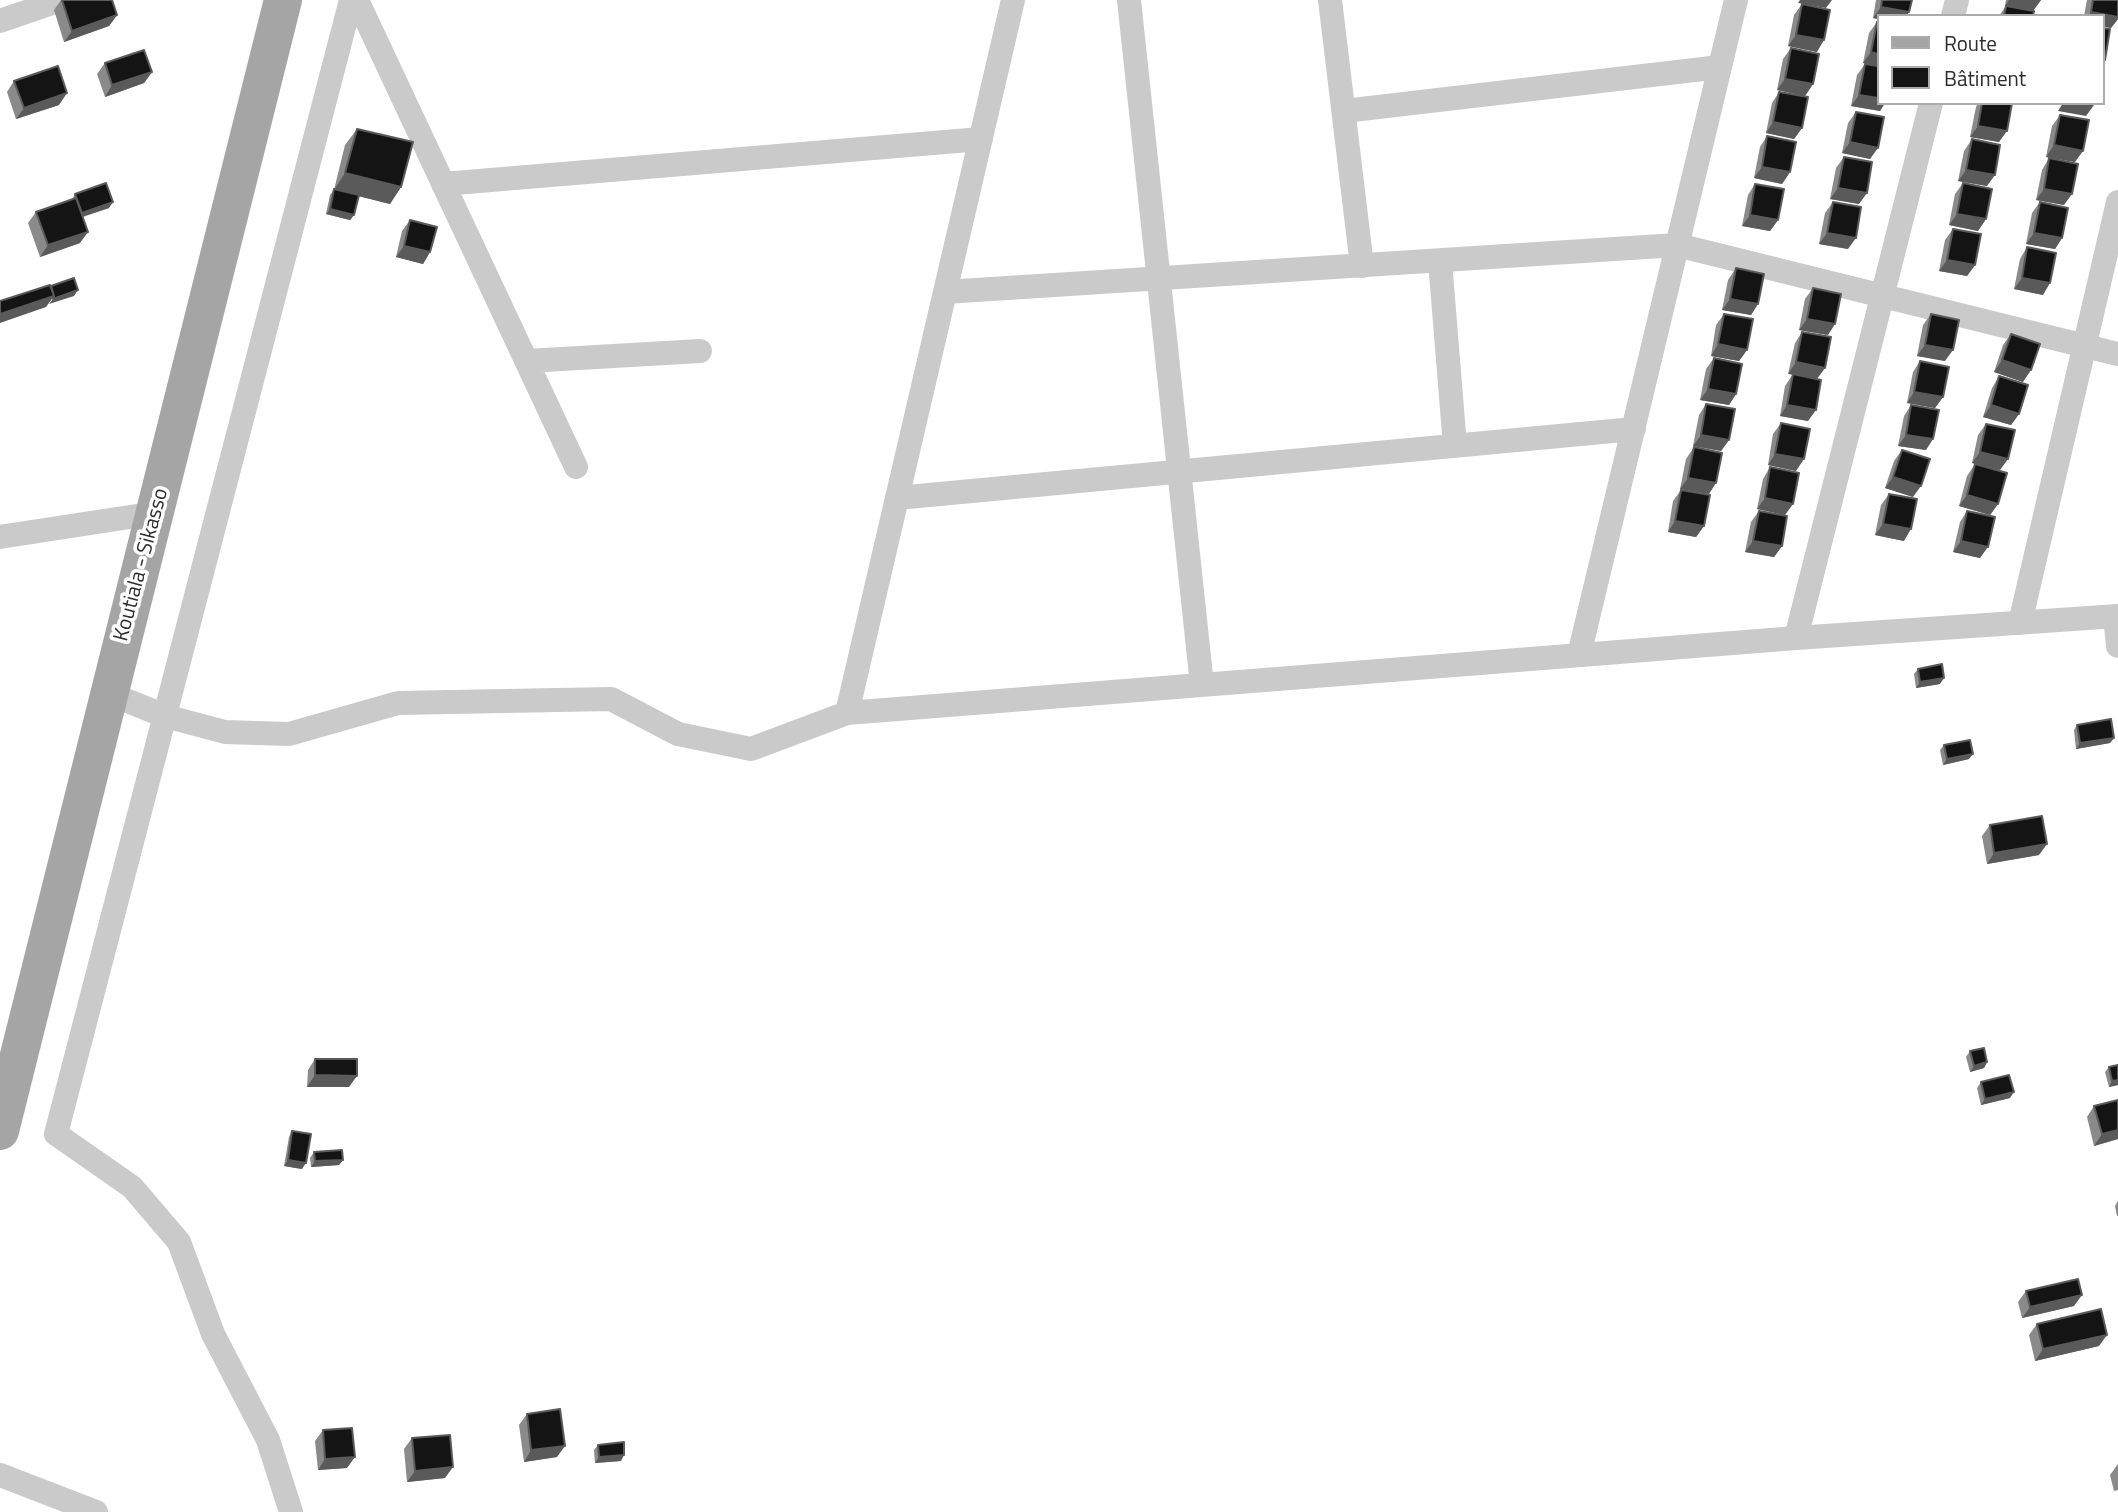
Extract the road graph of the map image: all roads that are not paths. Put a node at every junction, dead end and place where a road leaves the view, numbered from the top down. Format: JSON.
{"nodes":[{"id":1,"x":283,"y":0,"type":"edge"},
{"id":2,"x":354,"y":0,"type":"edge"},
{"id":3,"x":1013,"y":0,"type":"edge"},
{"id":4,"x":1129,"y":0,"type":"edge"},
{"id":5,"x":1330,"y":0,"type":"edge"},
{"id":6,"x":1736,"y":0,"type":"edge"},
{"id":7,"x":57,"y":1,"type":"edge"},
{"id":8,"x":0,"y":22,"type":"edge"},
{"id":9,"x":1720,"y":67,"type":"junction"},
{"id":10,"x":1930,"y":105,"type":"edge"},
{"id":11,"x":1343,"y":111,"type":"junction"},
{"id":12,"x":981,"y":139,"type":"junction"},
{"id":13,"x":443,"y":184,"type":"junction"},
{"id":14,"x":2118,"y":202,"type":"edge"},
{"id":15,"x":1677,"y":246,"type":"junction"},
{"id":16,"x":1440,"y":261,"type":"junction"},
{"id":17,"x":1362,"y":266,"type":"junction"},
{"id":18,"x":1158,"y":278,"type":"junction"},
{"id":19,"x":945,"y":292,"type":"junction"},
{"id":20,"x":1882,"y":296,"type":"junction"},
{"id":21,"x":2084,"y":346,"type":"junction"},
{"id":22,"x":700,"y":351,"type":"dead end"},
{"id":23,"x":2118,"y":354,"type":"edge"},
{"id":24,"x":527,"y":361,"type":"junction"},
{"id":25,"x":1634,"y":429,"type":"junction"},
{"id":26,"x":1455,"y":446,"type":"junction"},
{"id":27,"x":576,"y":467,"type":"dead end"},
{"id":28,"x":1179,"y":472,"type":"junction"},
{"id":29,"x":897,"y":499,"type":"junction"},
{"id":30,"x":156,"y":513,"type":"junction"},
{"id":31,"x":3,"y":529,"type":"edge"},
{"id":32,"x":2116,"y":616,"type":"edge"},
{"id":33,"x":2020,"y":623,"type":"junction"},
{"id":34,"x":1796,"y":638,"type":"junction"},
{"id":35,"x":2118,"y":646,"type":"edge"},
{"id":36,"x":1580,"y":655,"type":"junction"},
{"id":37,"x":1202,"y":685,"type":"junction"},
{"id":38,"x":108,"y":693,"type":"junction"},
{"id":39,"x":847,"y":713,"type":"junction"},
{"id":40,"x":164,"y":716,"type":"junction"},
{"id":41,"x":0,"y":1130,"type":"edge"},
{"id":42,"x":0,"y":1475,"type":"edge"},
{"id":43,"x":96,"y":1512,"type":"edge"},
{"id":44,"x":291,"y":1512,"type":"edge"}],
"edges":[{"from":1,"to":30,"type":"main road","name":"Koutiala - Sikasso"},
{"from":2,"to":13,"type":"street"},
{"from":2,"to":40,"type":"street"},
{"from":3,"to":12,"type":"street"},
{"from":4,"to":18,"type":"street"},
{"from":5,"to":11,"type":"street"},
{"from":6,"to":9,"type":"street"},
{"from":7,"to":8,"type":"street"},
{"from":9,"to":11,"type":"street"},
{"from":9,"to":15,"type":"street"},
{"from":10,"to":20,"type":"street"},
{"from":11,"to":17,"type":"street"},
{"from":12,"to":13,"type":"street"},
{"from":12,"to":19,"type":"street"},
{"from":13,"to":24,"type":"street"},
{"from":14,"to":21,"type":"street"},
{"from":15,"to":16,"type":"street"},
{"from":15,"to":20,"type":"street"},
{"from":15,"to":25,"type":"street"},
{"from":16,"to":17,"type":"street"},
{"from":16,"to":26,"type":"street"},
{"from":17,"to":18,"type":"street"},
{"from":18,"to":19,"type":"street"},
{"from":18,"to":28,"type":"street"},
{"from":19,"to":29,"type":"street"},
{"from":20,"to":21,"type":"street"},
{"from":20,"to":34,"type":"street"},
{"from":21,"to":23,"type":"street"},
{"from":21,"to":33,"type":"street"},
{"from":22,"to":24,"type":"street"},
{"from":24,"to":27,"type":"street"},
{"from":25,"to":26,"type":"street"},
{"from":25,"to":36,"type":"street"},
{"from":26,"to":28,"type":"street"},
{"from":28,"to":29,"type":"street"},
{"from":28,"to":37,"type":"street"},
{"from":29,"to":39,"type":"street"},
{"from":30,"to":31,"type":"street"},
{"from":30,"to":38,"type":"main road","name":"Koutiala - Sikasso"},
{"from":32,"to":33,"type":"street"},
{"from":32,"to":35,"type":"street"},
{"from":33,"to":34,"type":"street"},
{"from":34,"to":36,"type":"street"},
{"from":36,"to":37,"type":"street"},
{"from":37,"to":39,"type":"street"},
{"from":38,"to":40,"type":"street"},
{"from":38,"to":41,"type":"main road","name":"Koutiala - Sikasso"},
{"from":39,"to":40,"type":"street"},
{"from":40,"to":44,"type":"street"},
{"from":42,"to":43,"type":"street"}]}
